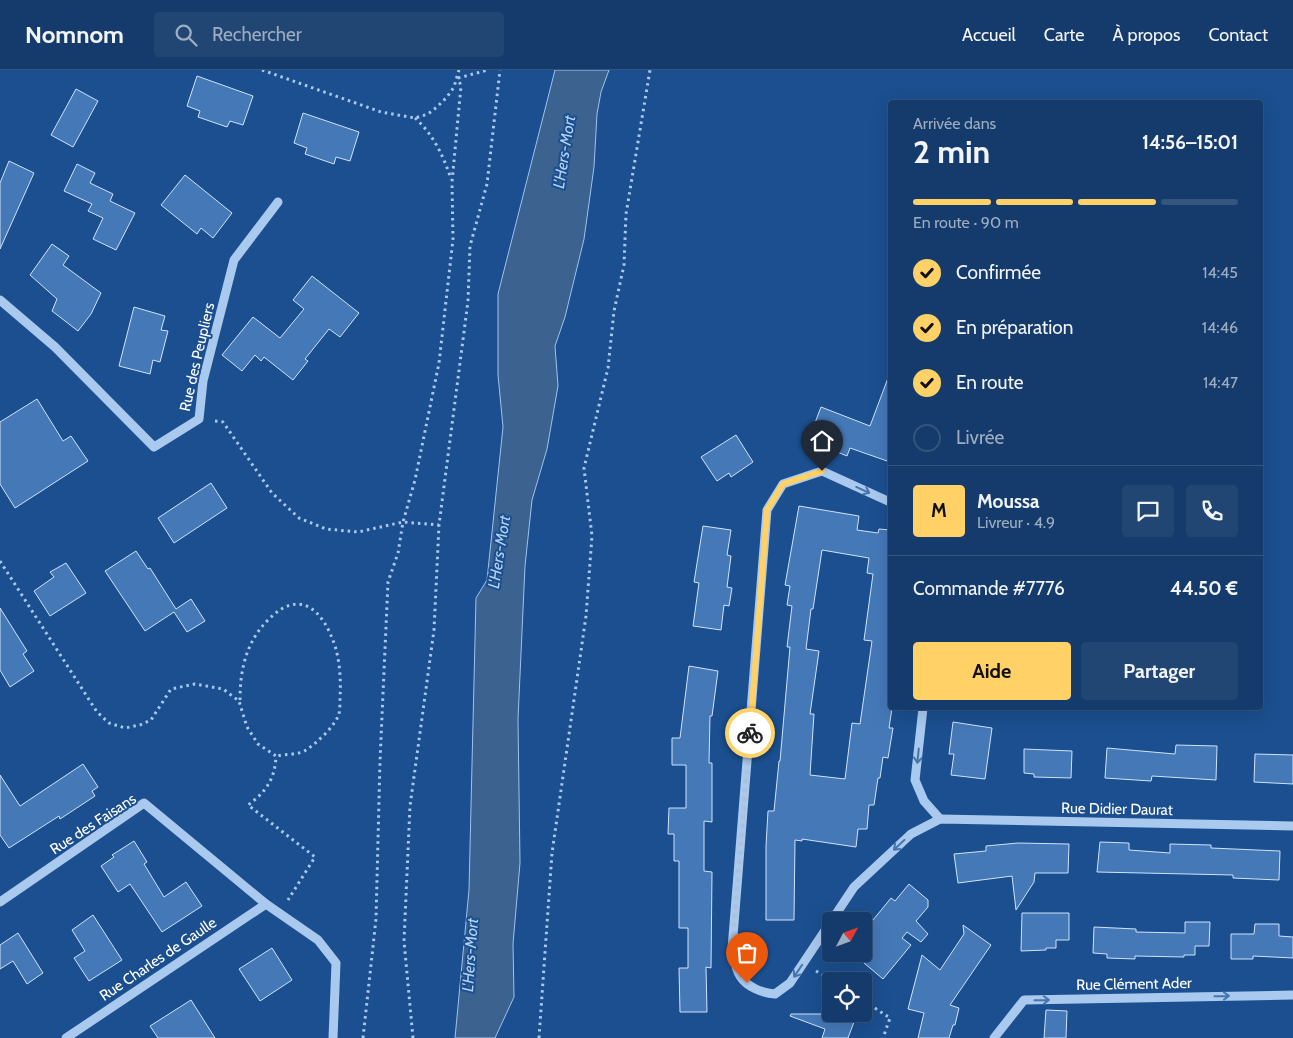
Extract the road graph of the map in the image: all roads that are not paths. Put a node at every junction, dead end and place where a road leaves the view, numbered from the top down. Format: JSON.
{"nodes":[{"id":1,"x":278,"y":202,"type":"dead end"},
{"id":2,"x":0,"y":300,"type":"edge"},
{"id":3,"x":888,"y":501,"type":"edge"},
{"id":4,"x":923,"y":710,"type":"edge"},
{"id":5,"x":940,"y":819,"type":"junction"},
{"id":6,"x":1293,"y":826,"type":"edge"},
{"id":7,"x":0,"y":902,"type":"edge"},
{"id":8,"x":266,"y":904,"type":"junction"},
{"id":9,"x":1293,"y":995,"type":"edge"},
{"id":10,"x":66,"y":1038,"type":"edge"},
{"id":11,"x":333,"y":1038,"type":"edge"},
{"id":12,"x":994,"y":1038,"type":"edge"}],
"edges":[{"from":1,"to":2,"type":"street","name":"Rue des Peupliers"},
{"from":5,"to":3,"type":"street","one_way":true},
{"from":4,"to":5,"type":"street","one_way":true},
{"from":5,"to":6,"type":"street","name":"Rue Didier Daurat"},
{"from":7,"to":8,"type":"street","name":"Rue des Faisans"},
{"from":8,"to":10,"type":"street","name":"Rue Charles de Gaulle"},
{"from":8,"to":11,"type":"street"},
{"from":12,"to":9,"type":"street","name":"Rue Clément Ader","one_way":true}]}
